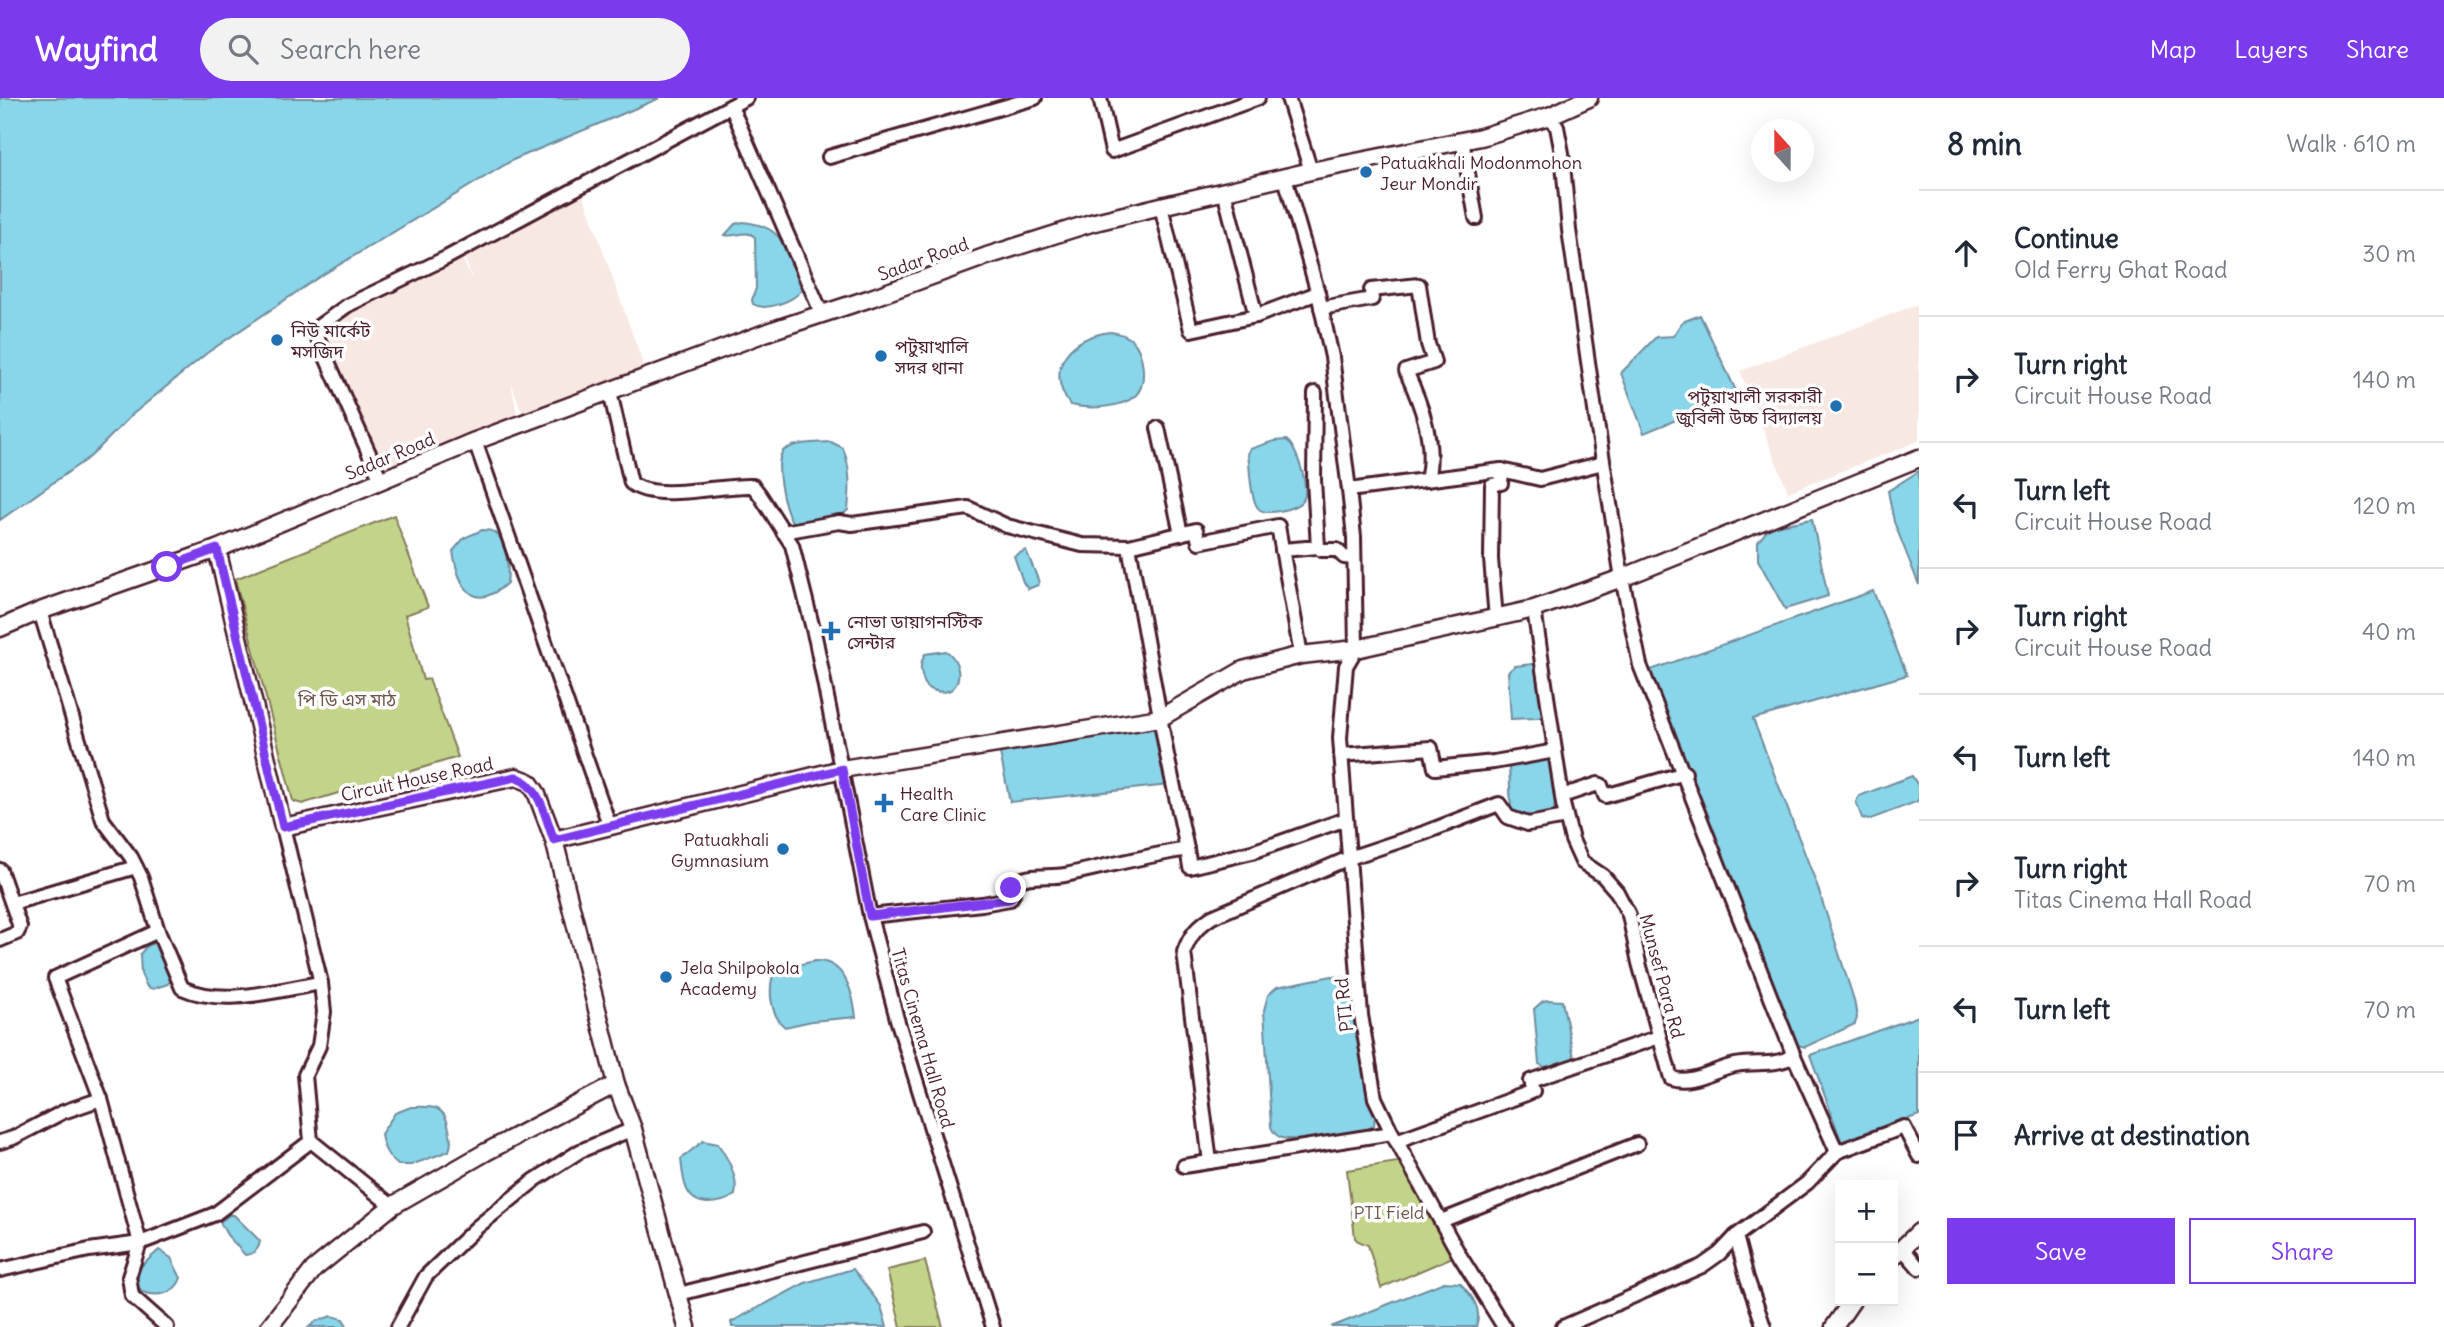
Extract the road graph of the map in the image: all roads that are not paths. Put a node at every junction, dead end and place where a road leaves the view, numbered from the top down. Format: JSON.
{"nodes":[{"id":1,"x":746,"y":98,"type":"edge"},
{"id":2,"x":1035,"y":98,"type":"edge"},
{"id":3,"x":1100,"y":98,"type":"edge"},
{"id":4,"x":1258,"y":98,"type":"edge"},
{"id":5,"x":1288,"y":98,"type":"edge"},
{"id":6,"x":1589,"y":98,"type":"edge"},
{"id":7,"x":731,"y":106,"type":"junction"},
{"id":8,"x":1549,"y":116,"type":"junction"},
{"id":9,"x":1462,"y":140,"type":"junction"},
{"id":10,"x":829,"y":157,"type":"dead end"},
{"id":11,"x":1311,"y":171,"type":"junction"},
{"id":12,"x":1285,"y":178,"type":"junction"},
{"id":13,"x":1224,"y":191,"type":"junction"},
{"id":14,"x":1161,"y":206,"type":"junction"},
{"id":15,"x":1476,"y":218,"type":"dead end"},
{"id":16,"x":1318,"y":293,"type":"junction"},
{"id":17,"x":1321,"y":308,"type":"junction"},
{"id":18,"x":822,"y":314,"type":"junction"},
{"id":19,"x":1256,"y":316,"type":"junction"},
{"id":20,"x":610,"y":392,"type":"junction"},
{"id":21,"x":1315,"y":393,"type":"dead end"},
{"id":22,"x":1158,"y":428,"type":"dead end"},
{"id":23,"x":475,"y":441,"type":"junction"},
{"id":24,"x":1919,"y":457,"type":"edge"},
{"id":25,"x":1603,"y":463,"type":"junction"},
{"id":26,"x":1502,"y":470,"type":"junction"},
{"id":27,"x":381,"y":480,"type":"junction"},
{"id":28,"x":1427,"y":480,"type":"junction"},
{"id":29,"x":1349,"y":490,"type":"junction"},
{"id":30,"x":783,"y":532,"type":"junction"},
{"id":31,"x":1181,"y":534,"type":"junction"},
{"id":32,"x":1129,"y":546,"type":"junction"},
{"id":33,"x":1318,"y":547,"type":"junction"},
{"id":34,"x":217,"y":549,"type":"junction"},
{"id":35,"x":1282,"y":550,"type":"junction"},
{"id":36,"x":1354,"y":558,"type":"junction"},
{"id":37,"x":1622,"y":578,"type":"junction"},
{"id":38,"x":1534,"y":609,"type":"junction"},
{"id":39,"x":40,"y":611,"type":"junction"},
{"id":40,"x":1496,"y":619,"type":"junction"},
{"id":41,"x":0,"y":628,"type":"edge"},
{"id":42,"x":1356,"y":649,"type":"junction"},
{"id":43,"x":1301,"y":655,"type":"junction"},
{"id":44,"x":1160,"y":718,"type":"junction"},
{"id":45,"x":1555,"y":751,"type":"junction"},
{"id":46,"x":1341,"y":755,"type":"junction"},
{"id":47,"x":842,"y":769,"type":"junction"},
{"id":48,"x":1685,"y":773,"type":"junction"},
{"id":49,"x":1562,"y":796,"type":"junction"},
{"id":50,"x":1566,"y":817,"type":"junction"},
{"id":51,"x":1346,"y":819,"type":"junction"},
{"id":52,"x":283,"y":827,"type":"junction"},
{"id":53,"x":610,"y":827,"type":"junction"},
{"id":54,"x":554,"y":840,"type":"junction"},
{"id":55,"x":1187,"y":849,"type":"junction"},
{"id":56,"x":1349,"y":858,"type":"junction"},
{"id":57,"x":136,"y":867,"type":"junction"},
{"id":58,"x":0,"y":870,"type":"edge"},
{"id":59,"x":13,"y":903,"type":"junction"},
{"id":60,"x":870,"y":916,"type":"junction"},
{"id":61,"x":158,"y":931,"type":"junction"},
{"id":62,"x":0,"y":940,"type":"edge"},
{"id":63,"x":321,"y":983,"type":"junction"},
{"id":64,"x":1659,"y":1037,"type":"junction"},
{"id":65,"x":1794,"y":1056,"type":"junction"},
{"id":66,"x":616,"y":1084,"type":"junction"},
{"id":67,"x":101,"y":1099,"type":"junction"},
{"id":68,"x":633,"y":1129,"type":"junction"},
{"id":69,"x":1394,"y":1137,"type":"junction"},
{"id":70,"x":0,"y":1142,"type":"edge"},
{"id":71,"x":311,"y":1142,"type":"junction"},
{"id":72,"x":1637,"y":1144,"type":"dead end"},
{"id":73,"x":1837,"y":1152,"type":"junction"},
{"id":74,"x":1919,"y":1156,"type":"edge"},
{"id":75,"x":1210,"y":1162,"type":"junction"},
{"id":76,"x":1184,"y":1166,"type":"dead end"},
{"id":77,"x":392,"y":1206,"type":"junction"},
{"id":78,"x":1441,"y":1221,"type":"junction"},
{"id":79,"x":923,"y":1232,"type":"dead end"},
{"id":80,"x":1919,"y":1232,"type":"edge"},
{"id":81,"x":1736,"y":1236,"type":"junction"},
{"id":82,"x":141,"y":1242,"type":"junction"},
{"id":83,"x":1898,"y":1252,"type":"edge"},
{"id":84,"x":1919,"y":1268,"type":"edge"},
{"id":85,"x":0,"y":1270,"type":"edge"},
{"id":86,"x":679,"y":1294,"type":"junction"},
{"id":87,"x":1849,"y":1306,"type":"edge"},
{"id":88,"x":167,"y":1327,"type":"edge"},
{"id":89,"x":269,"y":1327,"type":"edge"},
{"id":90,"x":398,"y":1327,"type":"edge"},
{"id":91,"x":687,"y":1327,"type":"edge"},
{"id":92,"x":993,"y":1327,"type":"edge"},
{"id":93,"x":1504,"y":1327,"type":"edge"},
{"id":94,"x":1563,"y":1327,"type":"edge"},
{"id":95,"x":1764,"y":1327,"type":"edge"},
{"id":96,"x":1834,"y":1327,"type":"edge"}],
"edges":[{"from":1,"to":7,"type":"street"},
{"from":2,"to":10,"type":"street"},
{"from":3,"to":4,"type":"street"},
{"from":5,"to":11,"type":"street"},
{"from":6,"to":8,"type":"street","name":"Sadar Road"},
{"from":7,"to":18,"type":"street"},
{"from":7,"to":27,"type":"street"},
{"from":8,"to":9,"type":"street","name":"Sadar Road"},
{"from":8,"to":25,"type":"street"},
{"from":9,"to":11,"type":"street","name":"Sadar Road"},
{"from":9,"to":15,"type":"street"},
{"from":11,"to":12,"type":"street","name":"Sadar Road"},
{"from":12,"to":13,"type":"street","name":"Sadar Road"},
{"from":12,"to":16,"type":"street"},
{"from":13,"to":14,"type":"street","name":"Sadar Road"},
{"from":13,"to":19,"type":"street"},
{"from":14,"to":18,"type":"street","name":"Sadar Road"},
{"from":14,"to":19,"type":"street"},
{"from":16,"to":17,"type":"street"},
{"from":16,"to":19,"type":"street"},
{"from":17,"to":28,"type":"street"},
{"from":17,"to":29,"type":"street"},
{"from":18,"to":20,"type":"street","name":"Sadar Road"},
{"from":20,"to":23,"type":"street","name":"Sadar Road"},
{"from":20,"to":30,"type":"street","name":"Titas Cinema Hall Road"},
{"from":21,"to":33,"type":"street"},
{"from":22,"to":31,"type":"street"},
{"from":23,"to":27,"type":"street","name":"Sadar Road"},
{"from":23,"to":53,"type":"street"},
{"from":24,"to":37,"type":"street"},
{"from":25,"to":26,"type":"street"},
{"from":25,"to":37,"type":"street"},
{"from":26,"to":28,"type":"street"},
{"from":26,"to":40,"type":"street"},
{"from":27,"to":34,"type":"street","name":"Sadar Road"},
{"from":28,"to":29,"type":"street"},
{"from":29,"to":36,"type":"street"},
{"from":30,"to":32,"type":"street"},
{"from":30,"to":47,"type":"street","name":"Titas Cinema Hall Road"},
{"from":31,"to":32,"type":"street"},
{"from":31,"to":35,"type":"street"},
{"from":32,"to":44,"type":"street"},
{"from":33,"to":35,"type":"street"},
{"from":33,"to":36,"type":"street"},
{"from":34,"to":39,"type":"street","name":"Sadar Road"},
{"from":34,"to":52,"type":"street"},
{"from":35,"to":43,"type":"street"},
{"from":36,"to":42,"type":"street"},
{"from":37,"to":38,"type":"street"},
{"from":37,"to":48,"type":"street"},
{"from":38,"to":40,"type":"street"},
{"from":38,"to":45,"type":"street","name":"Munsef Para Rd"},
{"from":39,"to":41,"type":"street","name":"Sadar Road"},
{"from":39,"to":57,"type":"street"},
{"from":40,"to":42,"type":"street"},
{"from":42,"to":43,"type":"street"},
{"from":42,"to":46,"type":"street","name":"PTI Rd"},
{"from":43,"to":44,"type":"street"},
{"from":44,"to":47,"type":"street"},
{"from":44,"to":55,"type":"street"},
{"from":45,"to":46,"type":"street"},
{"from":45,"to":49,"type":"street","name":"Munsef Para Rd"},
{"from":46,"to":51,"type":"street","name":"PTI Rd"},
{"from":47,"to":53,"type":"street"},
{"from":47,"to":60,"type":"street","name":"Titas Cinema Hall Road"},
{"from":48,"to":49,"type":"street"},
{"from":48,"to":65,"type":"street"},
{"from":49,"to":50,"type":"street","name":"Munsef Para Rd"},
{"from":50,"to":56,"type":"street"},
{"from":50,"to":64,"type":"street","name":"Munsef Para Rd"},
{"from":51,"to":55,"type":"street"},
{"from":51,"to":56,"type":"street","name":"PTI Rd"},
{"from":52,"to":54,"type":"street","name":"Circuit House Road"},
{"from":52,"to":63,"type":"street"},
{"from":53,"to":54,"type":"street"},
{"from":54,"to":66,"type":"street","name":"Circuit House Road"},
{"from":55,"to":60,"type":"street"},
{"from":56,"to":69,"type":"street","name":"PTI Rd"},
{"from":56,"to":75,"type":"street"},
{"from":57,"to":59,"type":"street"},
{"from":57,"to":61,"type":"street"},
{"from":58,"to":59,"type":"street"},
{"from":59,"to":62,"type":"street"},
{"from":60,"to":92,"type":"street","name":"Titas Cinema Hall Road"},
{"from":61,"to":63,"type":"street"},
{"from":61,"to":67,"type":"street"},
{"from":63,"to":71,"type":"street"},
{"from":64,"to":65,"type":"street","name":"Munsef Para Rd"},
{"from":64,"to":69,"type":"street"},
{"from":65,"to":73,"type":"street"},
{"from":66,"to":68,"type":"street","name":"Circuit House Road"},
{"from":66,"to":77,"type":"street"},
{"from":67,"to":70,"type":"street"},
{"from":67,"to":82,"type":"street"},
{"from":68,"to":86,"type":"street","name":"Circuit House Road"},
{"from":68,"to":90,"type":"street"},
{"from":69,"to":75,"type":"street"},
{"from":69,"to":78,"type":"street","name":"PTI Rd"},
{"from":71,"to":77,"type":"street"},
{"from":71,"to":82,"type":"street"},
{"from":72,"to":78,"type":"street"},
{"from":73,"to":74,"type":"street"},
{"from":73,"to":81,"type":"street"},
{"from":75,"to":76,"type":"street"},
{"from":77,"to":89,"type":"street"},
{"from":78,"to":93,"type":"street","name":"PTI Rd"},
{"from":79,"to":86,"type":"street"},
{"from":80,"to":83,"type":"street"},
{"from":81,"to":94,"type":"street"},
{"from":81,"to":95,"type":"street"},
{"from":82,"to":85,"type":"street"},
{"from":82,"to":88,"type":"street"},
{"from":83,"to":84,"type":"street"},
{"from":86,"to":91,"type":"street","name":"Circuit House Road"},
{"from":87,"to":96,"type":"street"}]}
